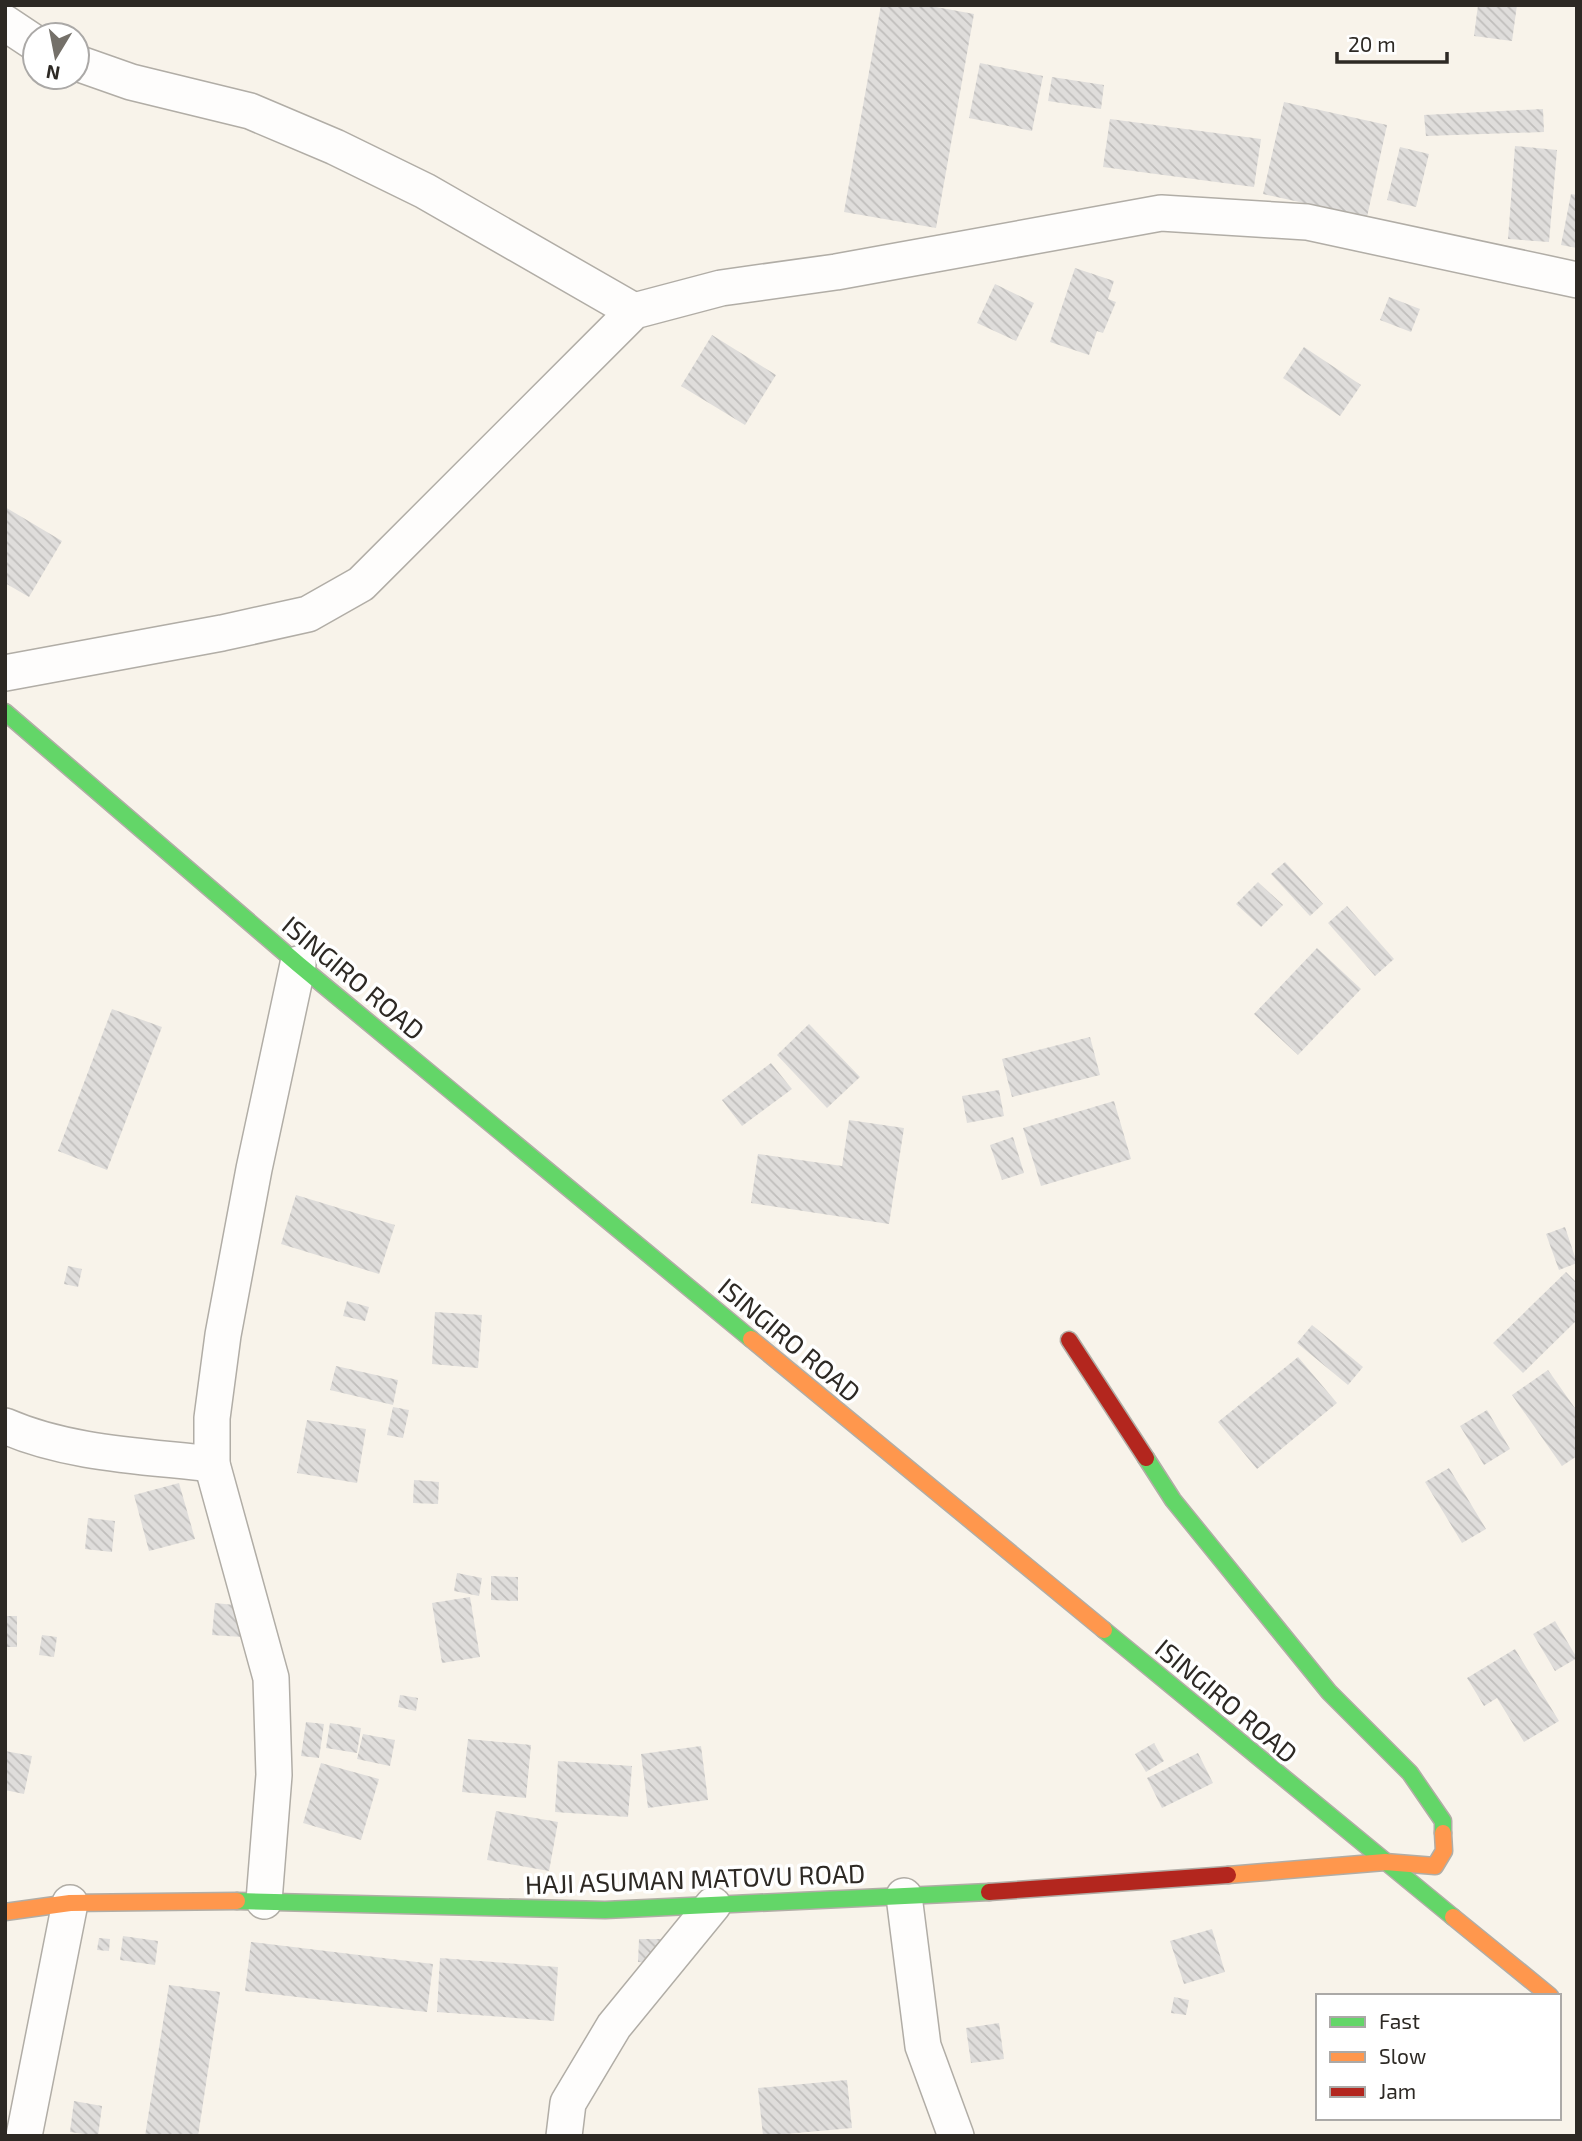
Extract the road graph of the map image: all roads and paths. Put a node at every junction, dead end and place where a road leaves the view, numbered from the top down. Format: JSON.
{"nodes":[{"id":1,"x":5,"y":23,"type":"edge"},
{"id":2,"x":21,"y":34,"type":"edge"},
{"id":3,"x":91,"y":69,"type":"edge"},
{"id":4,"x":1577,"y":280,"type":"edge"},
{"id":5,"x":634,"y":311,"type":"junction"},
{"id":6,"x":5,"y":673,"type":"edge"},
{"id":7,"x":5,"y":712,"type":"edge"},
{"id":8,"x":299,"y":964,"type":"junction"},
{"id":9,"x":1069,"y":1340,"type":"dead end"},
{"id":10,"x":5,"y":1426,"type":"edge"},
{"id":11,"x":212,"y":1464,"type":"junction"},
{"id":12,"x":1385,"y":1862,"type":"junction"},
{"id":13,"x":904,"y":1896,"type":"junction"},
{"id":14,"x":264,"y":1901,"type":"junction"},
{"id":15,"x":70,"y":1903,"type":"junction"},
{"id":16,"x":713,"y":1905,"type":"junction"},
{"id":17,"x":5,"y":1912,"type":"edge"},
{"id":18,"x":1548,"y":1994,"type":"edge"},
{"id":19,"x":24,"y":2136,"type":"edge"},
{"id":20,"x":564,"y":2136,"type":"edge"},
{"id":21,"x":956,"y":2136,"type":"edge"}],
"edges":[{"from":1,"to":2,"type":"street"},
{"from":3,"to":5,"type":"street"},
{"from":4,"to":5,"type":"street"},
{"from":5,"to":6,"type":"street"},
{"from":7,"to":8,"type":"street","name":"ISINGIRO ROAD"},
{"from":8,"to":11,"type":"street"},
{"from":8,"to":12,"type":"street","name":"ISINGIRO ROAD"},
{"from":9,"to":12,"type":"street","name":"HAJI ASUMAN MATOVU ROAD"},
{"from":10,"to":11,"type":"street"},
{"from":11,"to":14,"type":"street"},
{"from":12,"to":13,"type":"street","name":"HAJI ASUMAN MATOVU ROAD"},
{"from":12,"to":18,"type":"street","name":"ISINGIRO ROAD"},
{"from":13,"to":16,"type":"street","name":"HAJI ASUMAN MATOVU ROAD"},
{"from":13,"to":21,"type":"street"},
{"from":14,"to":15,"type":"street","name":"HAJI ASUMAN MATOVU ROAD"},
{"from":14,"to":16,"type":"street","name":"HAJI ASUMAN MATOVU ROAD"},
{"from":15,"to":17,"type":"street","name":"HAJI ASUMAN MATOVU ROAD"},
{"from":15,"to":19,"type":"street"},
{"from":16,"to":20,"type":"street"}]}
